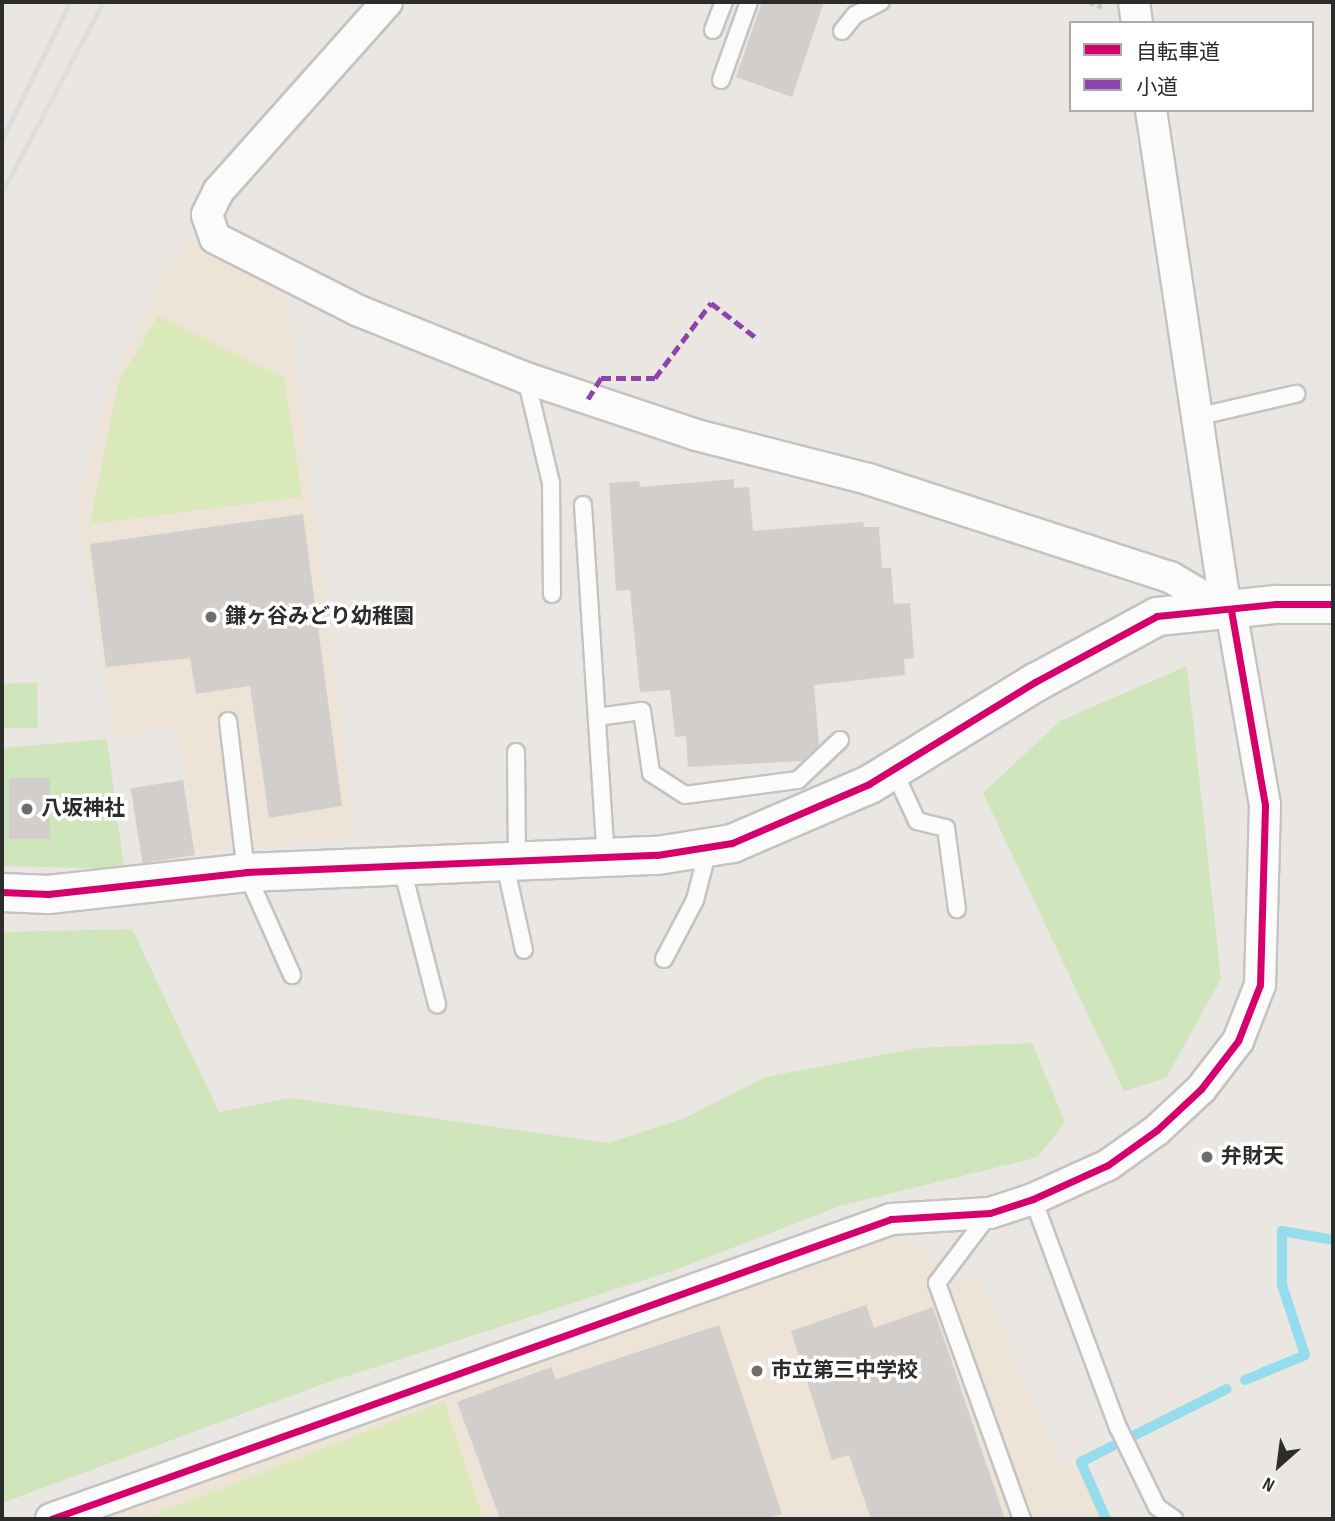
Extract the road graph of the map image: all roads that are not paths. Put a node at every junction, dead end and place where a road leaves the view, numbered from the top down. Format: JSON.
{"nodes":[{"id":1,"x":387,"y":2,"type":"edge"},
{"id":2,"x":724,"y":2,"type":"edge"},
{"id":3,"x":749,"y":2,"type":"edge"},
{"id":4,"x":881,"y":2,"type":"edge"},
{"id":5,"x":1134,"y":2,"type":"edge"},
{"id":6,"x":1137,"y":21,"type":"edge"},
{"id":7,"x":713,"y":30,"type":"dead end"},
{"id":8,"x":842,"y":31,"type":"dead end"},
{"id":9,"x":721,"y":80,"type":"dead end"},
{"id":10,"x":1151,"y":112,"type":"edge"},
{"id":11,"x":526,"y":377,"type":"junction"},
{"id":12,"x":1296,"y":394,"type":"dead end"},
{"id":13,"x":1196,"y":417,"type":"junction"},
{"id":14,"x":583,"y":505,"type":"dead end"},
{"id":15,"x":552,"y":594,"type":"dead end"},
{"id":16,"x":1333,"y":604,"type":"edge"},
{"id":17,"x":1228,"y":610,"type":"junction"},
{"id":18,"x":597,"y":718,"type":"junction"},
{"id":19,"x":228,"y":720,"type":"dead end"},
{"id":20,"x":840,"y":740,"type":"dead end"},
{"id":21,"x":516,"y":752,"type":"dead end"},
{"id":22,"x":893,"y":769,"type":"junction"},
{"id":23,"x":709,"y":846,"type":"junction"},
{"id":24,"x":607,"y":856,"type":"junction"},
{"id":25,"x":510,"y":860,"type":"junction"},
{"id":26,"x":401,"y":864,"type":"junction"},
{"id":27,"x":246,"y":872,"type":"junction"},
{"id":28,"x":2,"y":892,"type":"edge"},
{"id":29,"x":957,"y":909,"type":"dead end"},
{"id":30,"x":524,"y":950,"type":"dead end"},
{"id":31,"x":664,"y":959,"type":"dead end"},
{"id":32,"x":292,"y":975,"type":"dead end"},
{"id":33,"x":437,"y":1004,"type":"dead end"},
{"id":34,"x":1033,"y":1199,"type":"junction"},
{"id":35,"x":990,"y":1213,"type":"junction"},
{"id":36,"x":51,"y":1519,"type":"edge"},
{"id":37,"x":1022,"y":1519,"type":"edge"},
{"id":38,"x":1174,"y":1519,"type":"edge"}],
"edges":[{"from":1,"to":11,"type":"street"},
{"from":2,"to":7,"type":"lane"},
{"from":3,"to":9,"type":"lane"},
{"from":4,"to":8,"type":"lane"},
{"from":5,"to":6,"type":"street"},
{"from":10,"to":13,"type":"street"},
{"from":11,"to":15,"type":"lane"},
{"from":11,"to":17,"type":"street"},
{"from":12,"to":13,"type":"lane"},
{"from":13,"to":17,"type":"street"},
{"from":14,"to":18,"type":"lane"},
{"from":16,"to":17,"type":"street"},
{"from":17,"to":22,"type":"street"},
{"from":17,"to":34,"type":"street"},
{"from":18,"to":20,"type":"lane"},
{"from":18,"to":24,"type":"lane"},
{"from":19,"to":27,"type":"lane"},
{"from":21,"to":25,"type":"lane"},
{"from":22,"to":23,"type":"street"},
{"from":22,"to":29,"type":"lane"},
{"from":23,"to":24,"type":"street"},
{"from":23,"to":31,"type":"lane"},
{"from":24,"to":25,"type":"street"},
{"from":25,"to":26,"type":"street"},
{"from":25,"to":30,"type":"lane"},
{"from":26,"to":27,"type":"street"},
{"from":26,"to":33,"type":"lane"},
{"from":27,"to":28,"type":"street"},
{"from":27,"to":32,"type":"lane"},
{"from":34,"to":35,"type":"street"},
{"from":34,"to":38,"type":"lane"},
{"from":35,"to":36,"type":"street"},
{"from":35,"to":37,"type":"lane"}]}
